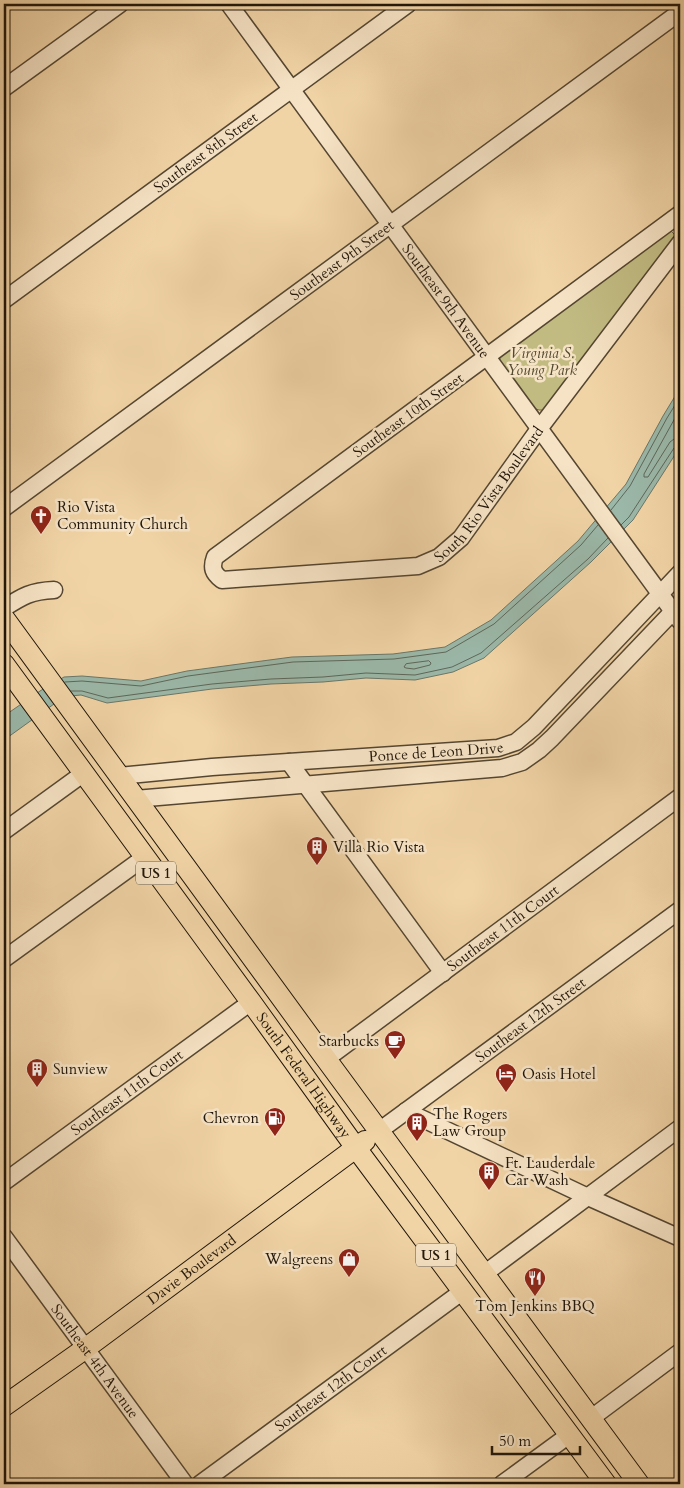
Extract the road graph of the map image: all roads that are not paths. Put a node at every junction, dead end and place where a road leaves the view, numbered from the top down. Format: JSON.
{"nodes":[{"id":1,"x":120,"y":4,"type":"edge"},
{"id":2,"x":229,"y":4,"type":"edge"},
{"id":3,"x":408,"y":4,"type":"edge"},
{"id":4,"x":680,"y":12,"type":"edge"},
{"id":5,"x":4,"y":88,"type":"edge"},
{"id":6,"x":292,"y":89,"type":"junction"},
{"id":7,"x":680,"y":214,"type":"edge"},
{"id":8,"x":666,"y":224,"type":"junction"},
{"id":9,"x":390,"y":226,"type":"junction"},
{"id":10,"x":680,"y":242,"type":"edge"},
{"id":11,"x":4,"y":300,"type":"edge"},
{"id":12,"x":487,"y":358,"type":"junction"},
{"id":13,"x":539,"y":429,"type":"junction"},
{"id":14,"x":4,"y":508,"type":"edge"},
{"id":15,"x":212,"y":566,"type":"joint"},
{"id":16,"x":680,"y":573,"type":"edge"},
{"id":17,"x":54,"y":590,"type":"dead end"},
{"id":18,"x":660,"y":594,"type":"junction"},
{"id":19,"x":4,"y":608,"type":"edge"},
{"id":20,"x":678,"y":612,"type":"edge"},
{"id":21,"x":4,"y":618,"type":"edge"},
{"id":22,"x":630,"y":626,"type":"junction"},
{"id":23,"x":644,"y":641,"type":"junction"},
{"id":24,"x":4,"y":664,"type":"edge"},
{"id":25,"x":289,"y":762,"type":"junction"},
{"id":26,"x":212,"y":767,"type":"junction"},
{"id":27,"x":84,"y":773,"type":"junction"},
{"id":28,"x":119,"y":776,"type":"junction"},
{"id":29,"x":306,"y":784,"type":"junction"},
{"id":30,"x":213,"y":792,"type":"junction"},
{"id":31,"x":680,"y":797,"type":"edge"},
{"id":32,"x":135,"y":799,"type":"junction"},
{"id":33,"x":4,"y":831,"type":"edge"},
{"id":34,"x":144,"y":857,"type":"junction"},
{"id":35,"x":187,"y":870,"type":"junction"},
{"id":36,"x":680,"y":910,"type":"edge"},
{"id":37,"x":4,"y":959,"type":"edge"},
{"id":38,"x":443,"y":973,"type":"junction"},
{"id":39,"x":251,"y":1002,"type":"junction"},
{"id":40,"x":326,"y":1059,"type":"junction"},
{"id":41,"x":406,"y":1111,"type":"junction"},
{"id":42,"x":680,"y":1128,"type":"edge"},
{"id":43,"x":379,"y":1131,"type":"junction"},
{"id":44,"x":356,"y":1148,"type":"junction"},
{"id":45,"x":4,"y":1182,"type":"edge"},
{"id":46,"x":588,"y":1196,"type":"junction"},
{"id":47,"x":4,"y":1237,"type":"edge"},
{"id":48,"x":680,"y":1238,"type":"edge"},
{"id":49,"x":484,"y":1274,"type":"junction"},
{"id":50,"x":463,"y":1291,"type":"junction"},
{"id":51,"x":86,"y":1348,"type":"junction"},
{"id":52,"x":680,"y":1352,"type":"edge"},
{"id":53,"x":545,"y":1402,"type":"junction"},
{"id":54,"x":4,"y":1406,"type":"edge"},
{"id":55,"x":590,"y":1419,"type":"junction"},
{"id":56,"x":569,"y":1435,"type":"junction"},
{"id":57,"x":610,"y":1446,"type":"junction"},
{"id":58,"x":185,"y":1484,"type":"edge"},
{"id":59,"x":200,"y":1484,"type":"edge"},
{"id":60,"x":502,"y":1484,"type":"edge"},
{"id":61,"x":606,"y":1484,"type":"edge"},
{"id":62,"x":639,"y":1484,"type":"edge"}],
"edges":[{"from":1,"to":5,"type":"street"},
{"from":2,"to":6,"type":"street","name":"Southeast 9th Avenue"},
{"from":3,"to":6,"type":"street","name":"Southeast 8th Street"},
{"from":4,"to":9,"type":"street","name":"Southeast 9th Street"},
{"from":6,"to":9,"type":"street","name":"Southeast 9th Avenue"},
{"from":6,"to":11,"type":"street","name":"Southeast 8th Street"},
{"from":7,"to":8,"type":"street","name":"Southeast 10th Street"},
{"from":8,"to":10,"type":"street"},
{"from":8,"to":12,"type":"street","name":"Southeast 10th Street"},
{"from":9,"to":12,"type":"street","name":"Southeast 9th Avenue"},
{"from":9,"to":14,"type":"street","name":"Southeast 9th Street"},
{"from":10,"to":13,"type":"street","name":"South Rio Vista Boulevard"},
{"from":12,"to":13,"type":"street","name":"Southeast 9th Avenue"},
{"from":12,"to":15,"type":"street","name":"Southeast 10th Street"},
{"from":13,"to":15,"type":"street","name":"South Rio Vista Boulevard"},
{"from":13,"to":18,"type":"street","name":"Southeast 9th Avenue"},
{"from":16,"to":18,"type":"street","name":"Ponce de Leon Drive"},
{"from":17,"to":19,"type":"street"},
{"from":18,"to":20,"type":"street","name":"Southeast 9th Avenue"},
{"from":18,"to":22,"type":"street","name":"Ponce de Leon Drive"},
{"from":20,"to":23,"type":"street","name":"Ponce de Leon Drive"},
{"from":21,"to":28,"type":"main road","number":"US 1"},
{"from":22,"to":23,"type":"street"},
{"from":22,"to":25,"type":"street","name":"Ponce de Leon Drive"},
{"from":23,"to":29,"type":"street","name":"Ponce de Leon Drive"},
{"from":24,"to":27,"type":"main road","name":"South Federal Highway","number":"US 1"},
{"from":25,"to":26,"type":"street","name":"Ponce de Leon Drive"},
{"from":25,"to":29,"type":"street"},
{"from":26,"to":28,"type":"street","name":"Ponce de Leon Drive"},
{"from":26,"to":30,"type":"street"},
{"from":27,"to":32,"type":"main road"},
{"from":27,"to":33,"type":"street"},
{"from":27,"to":34,"type":"main road","name":"South Federal Highway","number":"US 1"},
{"from":28,"to":32,"type":"main road","number":"US 1"},
{"from":29,"to":30,"type":"street","name":"Ponce de Leon Drive"},
{"from":29,"to":38,"type":"street"},
{"from":30,"to":32,"type":"street","name":"Ponce de Leon Drive"},
{"from":31,"to":38,"type":"street","name":"Southeast 11th Court"},
{"from":32,"to":35,"type":"main road","number":"US 1"},
{"from":34,"to":35,"type":"main road"},
{"from":34,"to":37,"type":"street"},
{"from":34,"to":39,"type":"main road","name":"South Federal Highway","number":"US 1"},
{"from":35,"to":40,"type":"main road","name":"South Federal Highway","number":"US 1"},
{"from":36,"to":41,"type":"street","name":"Southeast 12th Street"},
{"from":38,"to":40,"type":"street","name":"Southeast 11th Court"},
{"from":39,"to":44,"type":"main road","name":"South Federal Highway","number":"US 1"},
{"from":39,"to":45,"type":"street","name":"Southeast 11th Court"},
{"from":40,"to":43,"type":"main road","name":"South Federal Highway","number":"US 1"},
{"from":41,"to":43,"type":"street","name":"Southeast 12th Street"},
{"from":41,"to":46,"type":"street"},
{"from":42,"to":46,"type":"street"},
{"from":43,"to":44,"type":"main road","name":"Davie Boulevard"},
{"from":43,"to":49,"type":"main road","name":"South Federal Highway","number":"US 1"},
{"from":44,"to":50,"type":"main road","name":"South Federal Highway","number":"US 1"},
{"from":44,"to":51,"type":"main road","name":"Davie Boulevard"},
{"from":46,"to":48,"type":"street"},
{"from":46,"to":49,"type":"street"},
{"from":47,"to":51,"type":"street","name":"Southeast 4th Avenue"},
{"from":49,"to":55,"type":"main road","name":"South Federal Highway","number":"US 1"},
{"from":50,"to":53,"type":"main road","name":"South Federal Highway","number":"US 1"},
{"from":50,"to":59,"type":"street","name":"Southeast 12th Court"},
{"from":51,"to":54,"type":"main road","name":"Davie Boulevard"},
{"from":51,"to":58,"type":"street","name":"Southeast 4th Avenue"},
{"from":52,"to":55,"type":"street"},
{"from":53,"to":55,"type":"main road"},
{"from":53,"to":56,"type":"main road","name":"South Federal Highway","number":"US 1"},
{"from":55,"to":57,"type":"main road","name":"South Federal Highway","number":"US 1"},
{"from":56,"to":57,"type":"main road"},
{"from":56,"to":60,"type":"street"},
{"from":56,"to":61,"type":"main road","name":"South Federal Highway","number":"US 1"},
{"from":57,"to":62,"type":"main road","name":"South Federal Highway","number":"US 1"}]}
